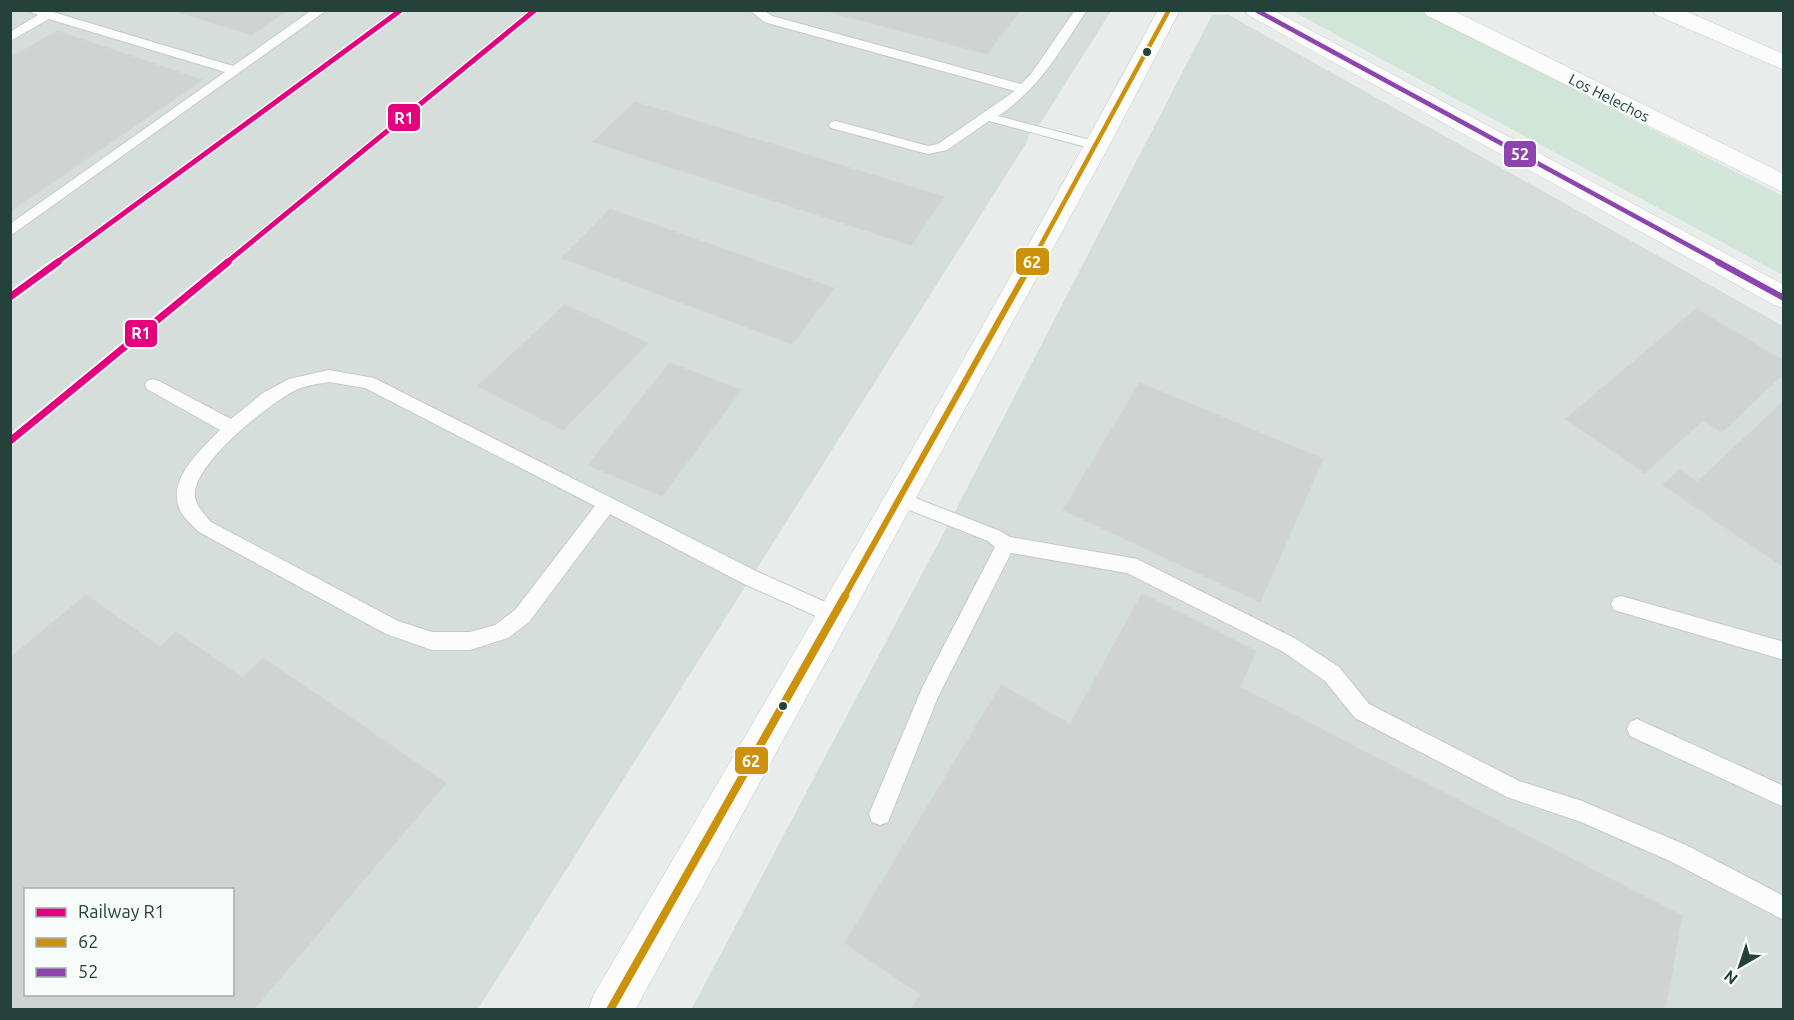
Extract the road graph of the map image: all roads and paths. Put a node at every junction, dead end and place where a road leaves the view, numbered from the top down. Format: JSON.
{"nodes":[{"id":1,"x":321,"y":10,"type":"edge"},
{"id":2,"x":756,"y":10,"type":"edge"},
{"id":3,"x":1081,"y":10,"type":"edge"},
{"id":4,"x":1170,"y":10,"type":"edge"},
{"id":5,"x":1256,"y":10,"type":"edge"},
{"id":6,"x":1434,"y":10,"type":"edge"},
{"id":7,"x":1665,"y":10,"type":"edge"},
{"id":8,"x":39,"y":12,"type":"edge"},
{"id":9,"x":10,"y":37,"type":"edge"},
{"id":10,"x":1784,"y":63,"type":"edge"},
{"id":11,"x":235,"y":71,"type":"junction"},
{"id":12,"x":1024,"y":89,"type":"junction"},
{"id":13,"x":988,"y":117,"type":"junction"},
{"id":14,"x":836,"y":125,"type":"dead end"},
{"id":15,"x":1097,"y":146,"type":"junction"},
{"id":16,"x":1784,"y":185,"type":"edge"},
{"id":17,"x":10,"y":231,"type":"edge"},
{"id":18,"x":1784,"y":298,"type":"edge"},
{"id":19,"x":153,"y":385,"type":"dead end"},
{"id":20,"x":232,"y":428,"type":"junction"},
{"id":21,"x":900,"y":499,"type":"junction"},
{"id":22,"x":607,"y":504,"type":"junction"},
{"id":23,"x":1006,"y":544,"type":"junction"},
{"id":24,"x":1621,"y":604,"type":"dead end"},
{"id":25,"x":834,"y":615,"type":"junction"},
{"id":26,"x":1784,"y":651,"type":"edge"},
{"id":27,"x":1637,"y":729,"type":"dead end"},
{"id":28,"x":1784,"y":797,"type":"edge"},
{"id":29,"x":880,"y":814,"type":"dead end"},
{"id":30,"x":1784,"y":909,"type":"edge"},
{"id":31,"x":610,"y":1010,"type":"edge"}],
"edges":[{"from":1,"to":11,"type":"lane"},
{"from":2,"to":12,"type":"lane"},
{"from":3,"to":12,"type":"lane"},
{"from":4,"to":15,"type":"street"},
{"from":5,"to":18,"type":"street"},
{"from":6,"to":16,"type":"street","name":"Los Helechos"},
{"from":7,"to":10,"type":"street"},
{"from":8,"to":9,"type":"lane"},
{"from":8,"to":11,"type":"lane"},
{"from":11,"to":17,"type":"lane"},
{"from":12,"to":13,"type":"lane"},
{"from":13,"to":14,"type":"lane"},
{"from":13,"to":15,"type":"lane"},
{"from":15,"to":21,"type":"street"},
{"from":19,"to":20,"type":"lane"},
{"from":20,"to":22,"type":"lane"},
{"from":20,"to":22,"type":"lane"},
{"from":21,"to":23,"type":"lane"},
{"from":21,"to":25,"type":"street"},
{"from":22,"to":25,"type":"lane"},
{"from":23,"to":29,"type":"lane"},
{"from":23,"to":30,"type":"lane"},
{"from":24,"to":26,"type":"lane"},
{"from":25,"to":31,"type":"street"},
{"from":27,"to":28,"type":"lane"}]}
